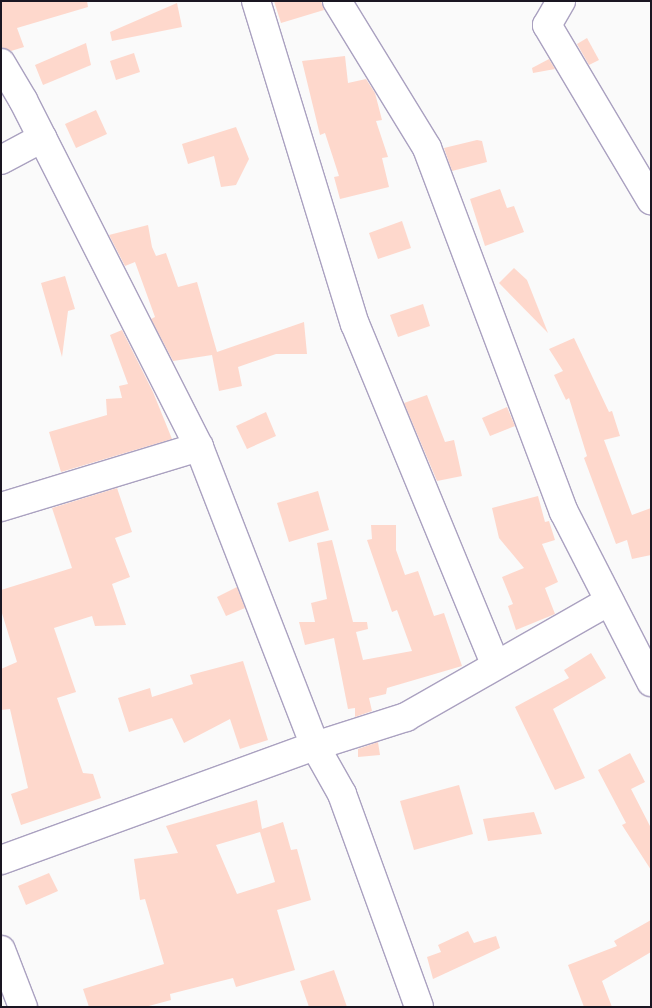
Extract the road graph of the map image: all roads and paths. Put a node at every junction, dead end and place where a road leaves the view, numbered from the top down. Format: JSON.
{"nodes":[{"id":1,"x":256,"y":1,"type":"edge"},
{"id":2,"x":337,"y":1,"type":"edge"},
{"id":3,"x":561,"y":1,"type":"edge"},
{"id":4,"x":1,"y":63,"type":"edge"},
{"id":5,"x":42,"y":138,"type":"junction"},
{"id":6,"x":1,"y":160,"type":"edge"},
{"id":7,"x":651,"y":200,"type":"edge"},
{"id":8,"x":199,"y":447,"type":"junction"},
{"id":9,"x":1,"y":507,"type":"edge"},
{"id":10,"x":609,"y":601,"type":"junction"},
{"id":11,"x":495,"y":664,"type":"junction"},
{"id":12,"x":651,"y":682,"type":"edge"},
{"id":13,"x":315,"y":746,"type":"junction"},
{"id":14,"x":1,"y":860,"type":"edge"},
{"id":15,"x":1,"y":950,"type":"edge"},
{"id":16,"x":23,"y":1007,"type":"edge"},
{"id":17,"x":420,"y":1007,"type":"edge"}],
"edges":[{"from":1,"to":11,"type":"street"},
{"from":2,"to":10,"type":"street"},
{"from":3,"to":7,"type":"street"},
{"from":4,"to":5,"type":"street"},
{"from":5,"to":6,"type":"street"},
{"from":5,"to":8,"type":"street"},
{"from":8,"to":9,"type":"street"},
{"from":8,"to":13,"type":"street"},
{"from":10,"to":11,"type":"street"},
{"from":10,"to":12,"type":"street"},
{"from":11,"to":13,"type":"street"},
{"from":13,"to":14,"type":"street"},
{"from":13,"to":17,"type":"street"},
{"from":15,"to":16,"type":"street"}]}
